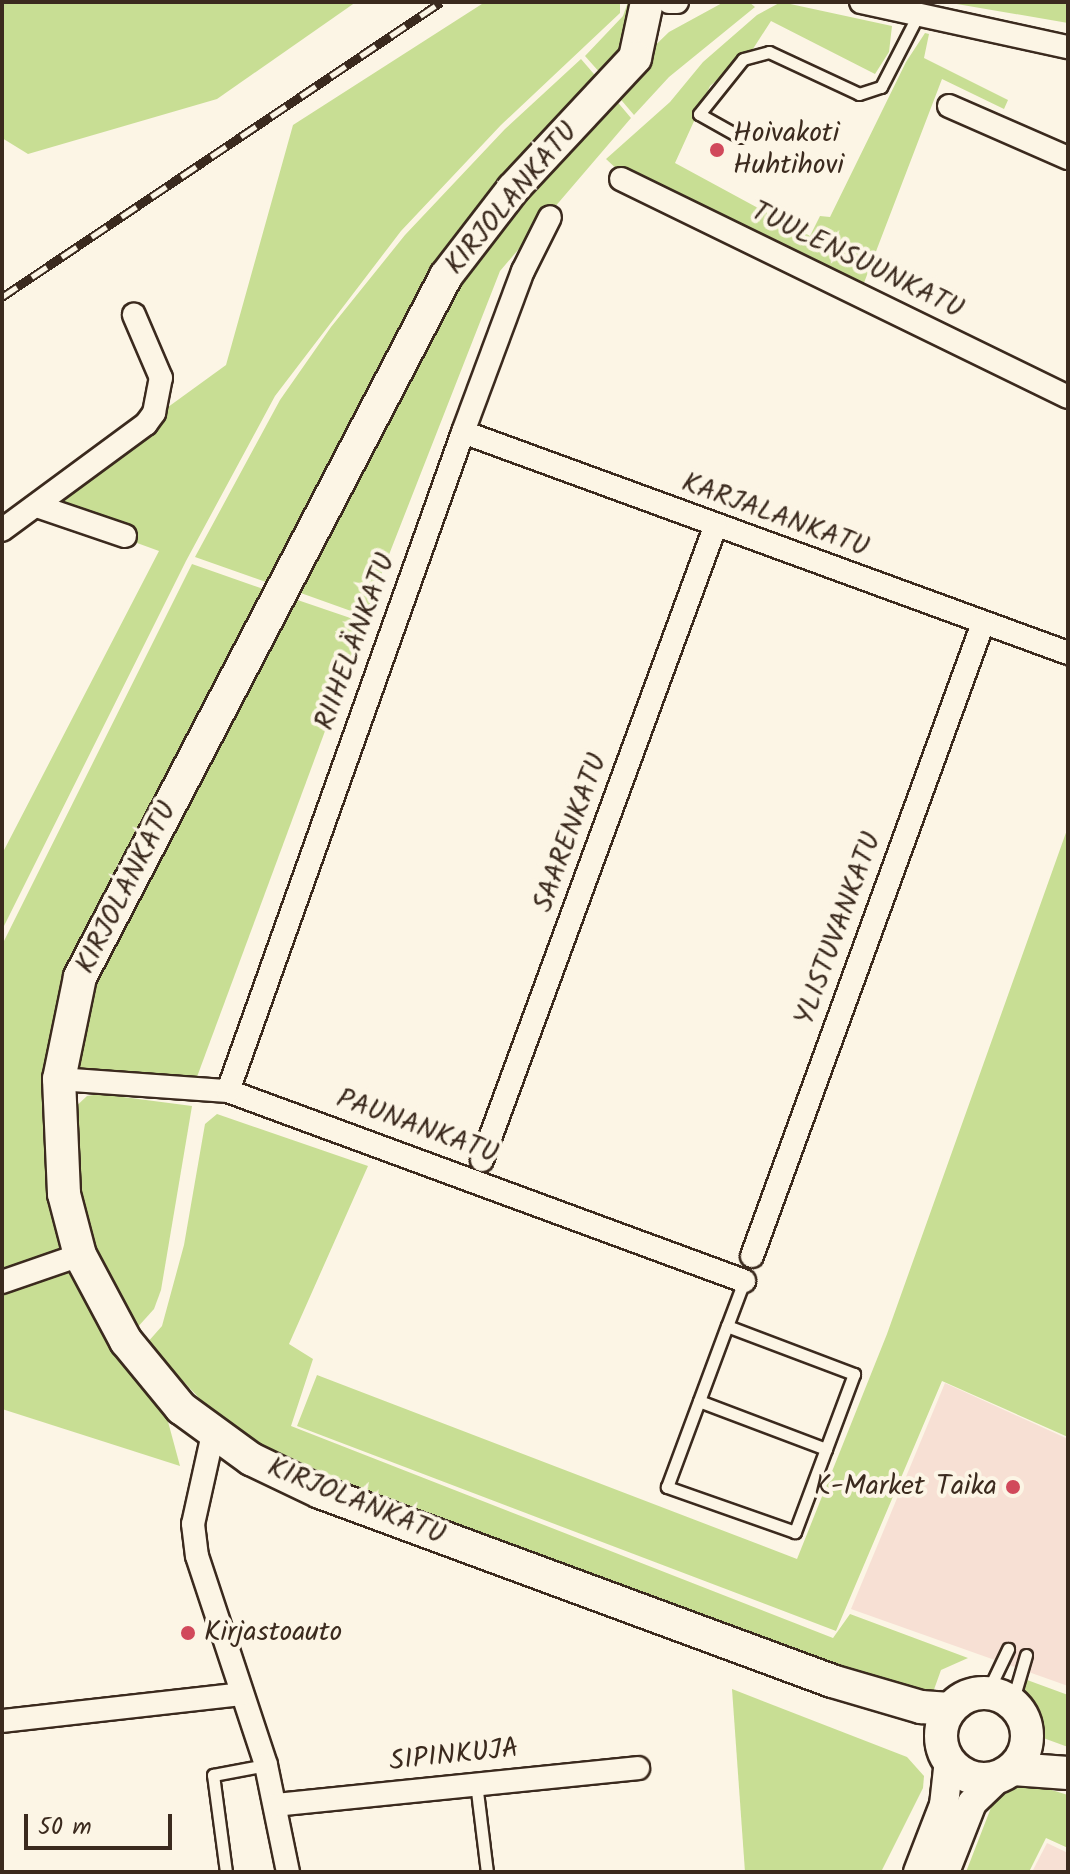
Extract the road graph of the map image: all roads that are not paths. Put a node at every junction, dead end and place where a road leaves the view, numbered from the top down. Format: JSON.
{"nodes":[{"id":1,"x":647,"y":2,"type":"edge"},
{"id":2,"x":669,"y":2,"type":"edge"},
{"id":3,"x":677,"y":2,"type":"edge"},
{"id":4,"x":861,"y":2,"type":"edge"},
{"id":5,"x":919,"y":13,"type":"junction"},
{"id":6,"x":1068,"y":47,"type":"edge"},
{"id":7,"x":949,"y":106,"type":"dead end"},
{"id":8,"x":740,"y":137,"type":"dead end"},
{"id":9,"x":1068,"y":158,"type":"edge"},
{"id":10,"x":621,"y":179,"type":"dead end"},
{"id":11,"x":550,"y":217,"type":"dead end"},
{"id":12,"x":134,"y":315,"type":"dead end"},
{"id":13,"x":1068,"y":397,"type":"edge"},
{"id":14,"x":463,"y":432,"type":"junction"},
{"id":15,"x":37,"y":506,"type":"junction"},
{"id":16,"x":715,"y":527,"type":"junction"},
{"id":17,"x":2,"y":530,"type":"edge"},
{"id":18,"x":125,"y":536,"type":"dead end"},
{"id":19,"x":983,"y":623,"type":"junction"},
{"id":20,"x":1068,"y":653,"type":"edge"},
{"id":21,"x":59,"y":1079,"type":"junction"},
{"id":22,"x":228,"y":1091,"type":"junction"},
{"id":23,"x":482,"y":1160,"type":"dead end"},
{"id":24,"x":80,"y":1255,"type":"junction"},
{"id":25,"x":752,"y":1256,"type":"dead end"},
{"id":26,"x":744,"y":1281,"type":"joint"},
{"id":27,"x":2,"y":1282,"type":"edge"},
{"id":28,"x":727,"y":1326,"type":"junction"},
{"id":29,"x":699,"y":1401,"type":"junction"},
{"id":30,"x":213,"y":1434,"type":"junction"},
{"id":31,"x":826,"y":1449,"type":"junction"},
{"id":32,"x":1008,"y":1649,"type":"dead end"},
{"id":33,"x":1026,"y":1655,"type":"dead end"},
{"id":34,"x":832,"y":1681,"type":"junction"},
{"id":35,"x":241,"y":1694,"type":"junction"},
{"id":36,"x":1009,"y":1708,"type":"junction"},
{"id":37,"x":950,"y":1709,"type":"junction"},
{"id":38,"x":2,"y":1721,"type":"edge"},
{"id":39,"x":946,"y":1754,"type":"junction"},
{"id":40,"x":266,"y":1765,"type":"junction"},
{"id":41,"x":1068,"y":1765,"type":"edge"},
{"id":42,"x":638,"y":1768,"type":"dead end"},
{"id":43,"x":1006,"y":1772,"type":"junction"},
{"id":44,"x":1068,"y":1773,"type":"edge"},
{"id":45,"x":476,"y":1783,"type":"junction"},
{"id":46,"x":275,"y":1805,"type":"junction"},
{"id":47,"x":226,"y":1872,"type":"edge"},
{"id":48,"x":288,"y":1872,"type":"edge"},
{"id":49,"x":487,"y":1872,"type":"edge"},
{"id":50,"x":918,"y":1872,"type":"edge"},
{"id":51,"x":945,"y":1872,"type":"edge"}],
"edges":[{"from":1,"to":21,"type":"main road","name":"KIRJOLANKATU"},
{"from":2,"to":3,"type":"street"},
{"from":4,"to":5,"type":"street"},
{"from":5,"to":6,"type":"street"},
{"from":5,"to":8,"type":"lane"},
{"from":7,"to":9,"type":"street"},
{"from":10,"to":13,"type":"street","name":"TUULENSUUNKATU"},
{"from":11,"to":14,"type":"street","name":"RIIHELÄNKATU"},
{"from":12,"to":15,"type":"street"},
{"from":14,"to":16,"type":"street","name":"KARJALANKATU"},
{"from":14,"to":22,"type":"street","name":"RIIHELÄNKATU"},
{"from":15,"to":17,"type":"street"},
{"from":15,"to":18,"type":"street"},
{"from":16,"to":19,"type":"street","name":"KARJALANKATU"},
{"from":16,"to":23,"type":"street","name":"SAARENKATU"},
{"from":19,"to":20,"type":"street","name":"KARJALANKATU"},
{"from":19,"to":25,"type":"street","name":"YLISTUVANKATU"},
{"from":21,"to":22,"type":"street","name":"PAUNANKATU"},
{"from":21,"to":24,"type":"main road","name":"KIRJOLANKATU"},
{"from":22,"to":26,"type":"street","name":"PAUNANKATU"},
{"from":24,"to":27,"type":"street"},
{"from":24,"to":30,"type":"main road","name":"KIRJOLANKATU"},
{"from":26,"to":28,"type":"lane"},
{"from":28,"to":29,"type":"lane"},
{"from":28,"to":31,"type":"lane"},
{"from":29,"to":31,"type":"lane"},
{"from":29,"to":31,"type":"lane"},
{"from":30,"to":34,"type":"main road","name":"KIRJOLANKATU"},
{"from":30,"to":35,"type":"street"},
{"from":32,"to":36,"type":"lane"},
{"from":33,"to":36,"type":"lane"},
{"from":34,"to":37,"type":"main road","name":"KIRJOLANKATU"},
{"from":34,"to":39,"type":"main road","name":"KIRJOLANKATU"},
{"from":35,"to":38,"type":"street"},
{"from":35,"to":40,"type":"street"},
{"from":36,"to":37,"type":"main road"},
{"from":36,"to":41,"type":"main road"},
{"from":36,"to":43,"type":"main road"},
{"from":37,"to":39,"type":"main road"},
{"from":39,"to":43,"type":"main road"},
{"from":39,"to":50,"type":"street"},
{"from":40,"to":46,"type":"street"},
{"from":40,"to":47,"type":"lane"},
{"from":42,"to":45,"type":"street","name":"SIPINKUJA"},
{"from":43,"to":44,"type":"main road"},
{"from":43,"to":51,"type":"street"},
{"from":45,"to":46,"type":"street","name":"SIPINKUJA"},
{"from":45,"to":49,"type":"lane"},
{"from":46,"to":48,"type":"street"}]}
